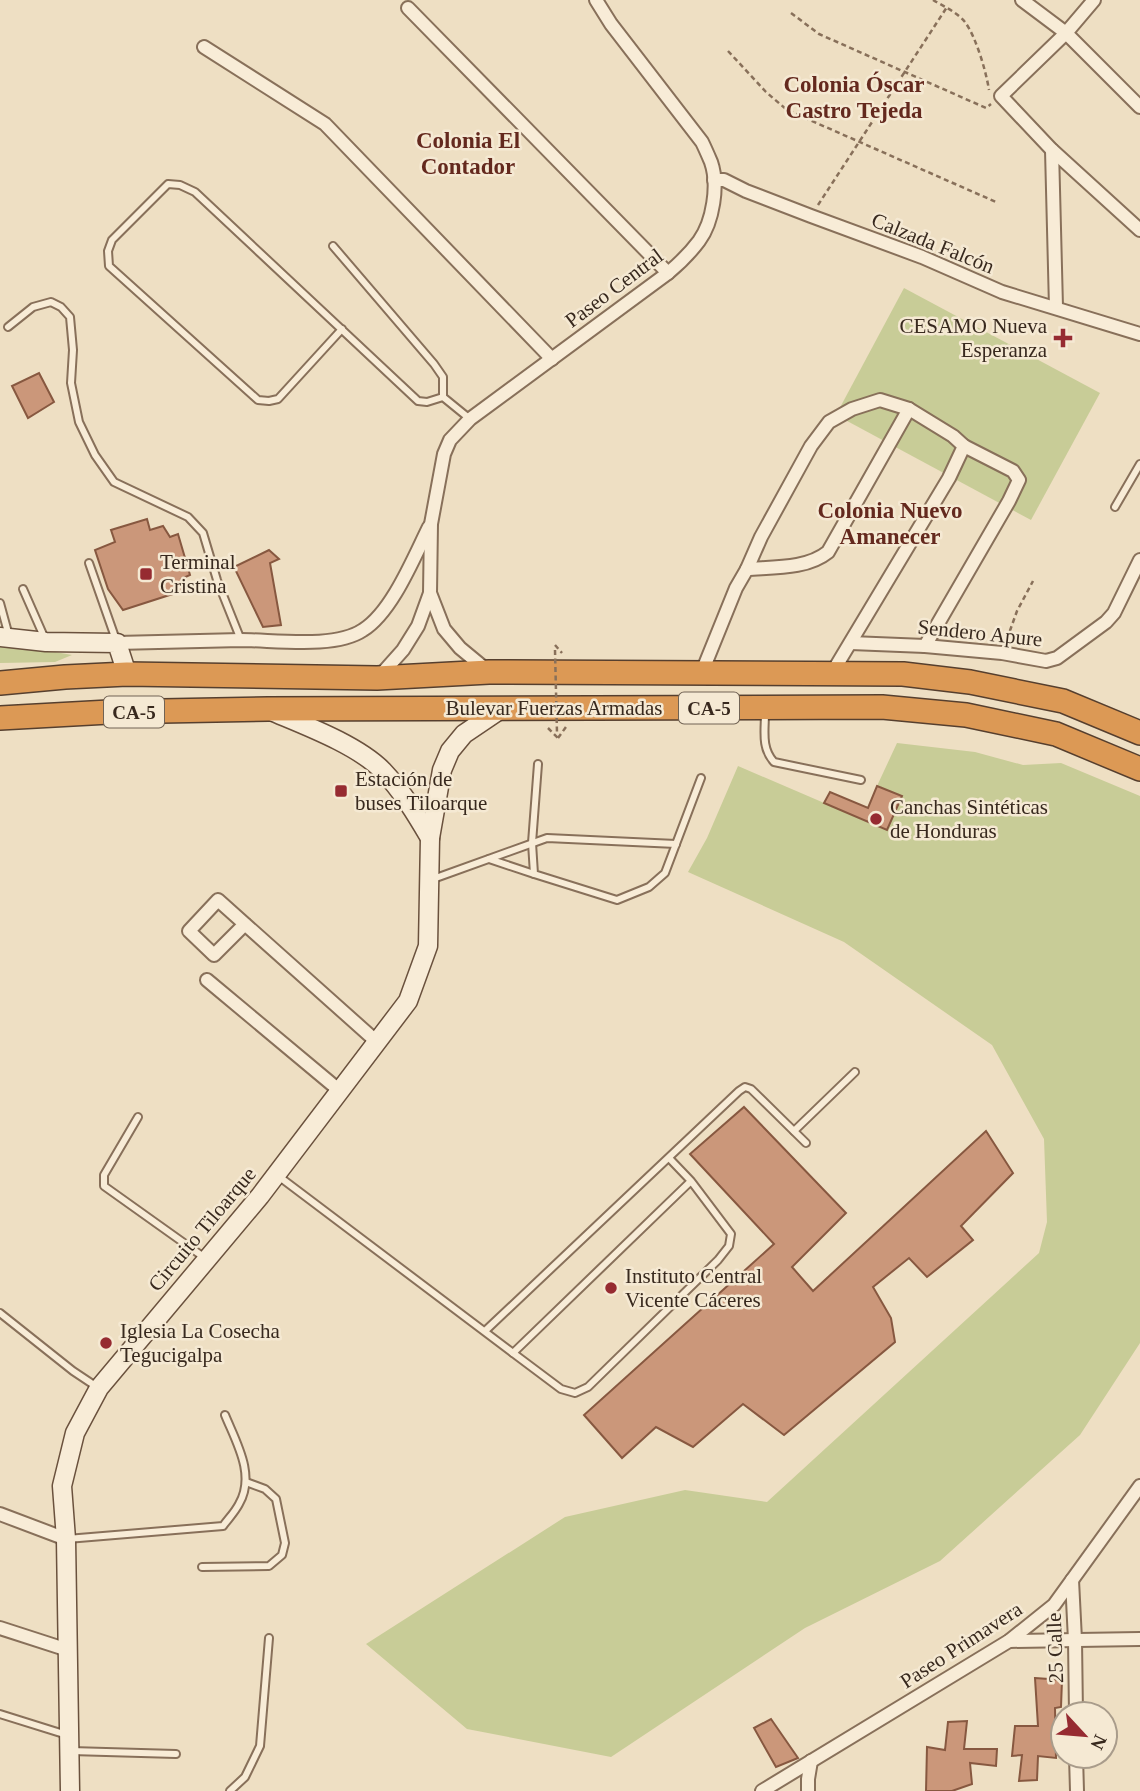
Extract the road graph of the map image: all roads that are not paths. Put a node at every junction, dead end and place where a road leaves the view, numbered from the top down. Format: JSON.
{"nodes":[{"id":1,"x":596,"y":0,"type":"edge"},
{"id":2,"x":1022,"y":0,"type":"edge"},
{"id":3,"x":1094,"y":0,"type":"edge"},
{"id":4,"x":408,"y":8,"type":"dead end"},
{"id":5,"x":1066,"y":33,"type":"junction"},
{"id":6,"x":204,"y":47,"type":"dead end"},
{"id":7,"x":1140,"y":107,"type":"edge"},
{"id":8,"x":1052,"y":150,"type":"junction"},
{"id":9,"x":714,"y":180,"type":"junction"},
{"id":10,"x":1140,"y":230,"type":"edge"},
{"id":11,"x":333,"y":246,"type":"dead end"},
{"id":12,"x":668,"y":273,"type":"junction"},
{"id":13,"x":1056,"y":307,"type":"junction"},
{"id":14,"x":8,"y":327,"type":"dead end"},
{"id":15,"x":342,"y":329,"type":"junction"},
{"id":16,"x":1140,"y":334,"type":"edge"},
{"id":17,"x":552,"y":359,"type":"junction"},
{"id":18,"x":443,"y":397,"type":"junction"},
{"id":19,"x":909,"y":409,"type":"junction"},
{"id":20,"x":470,"y":419,"type":"junction"},
{"id":21,"x":964,"y":446,"type":"junction"},
{"id":22,"x":1140,"y":464,"type":"edge"},
{"id":23,"x":1115,"y":507,"type":"dead end"},
{"id":24,"x":431,"y":524,"type":"junction"},
{"id":25,"x":1140,"y":560,"type":"edge"},
{"id":26,"x":89,"y":563,"type":"dead end"},
{"id":27,"x":747,"y":569,"type":"junction"},
{"id":28,"x":23,"y":589,"type":"dead end"},
{"id":29,"x":430,"y":593,"type":"junction"},
{"id":30,"x":0,"y":603,"type":"edge"},
{"id":31,"x":5,"y":637,"type":"edge"},
{"id":32,"x":241,"y":640,"type":"junction"},
{"id":33,"x":46,"y":642,"type":"junction"},
{"id":34,"x":117,"y":643,"type":"junction"},
{"id":35,"x":850,"y":643,"type":"junction"},
{"id":36,"x":925,"y":646,"type":"junction"},
{"id":37,"x":489,"y":672,"type":"junction"},
{"id":38,"x":702,"y":672,"type":"junction"},
{"id":39,"x":832,"y":673,"type":"junction"},
{"id":40,"x":127,"y":674,"type":"junction"},
{"id":41,"x":377,"y":678,"type":"junction"},
{"id":42,"x":0,"y":683,"type":"edge"},
{"id":43,"x":765,"y":707,"type":"junction"},
{"id":44,"x":268,"y":709,"type":"junction"},
{"id":45,"x":501,"y":709,"type":"junction"},
{"id":46,"x":0,"y":718,"type":"edge"},
{"id":47,"x":1140,"y":733,"type":"edge"},
{"id":48,"x":538,"y":764,"type":"dead end"},
{"id":49,"x":1140,"y":769,"type":"edge"},
{"id":50,"x":701,"y":778,"type":"dead end"},
{"id":51,"x":861,"y":780,"type":"dead end"},
{"id":52,"x":430,"y":838,"type":"junction"},
{"id":53,"x":532,"y":843,"type":"junction"},
{"id":54,"x":676,"y":844,"type":"junction"},
{"id":55,"x":488,"y":859,"type":"junction"},
{"id":56,"x":534,"y":874,"type":"junction"},
{"id":57,"x":429,"y":880,"type":"junction"},
{"id":58,"x":245,"y":924,"type":"junction"},
{"id":59,"x":207,"y":980,"type":"dead end"},
{"id":60,"x":377,"y":1042,"type":"junction"},
{"id":61,"x":855,"y":1072,"type":"dead end"},
{"id":62,"x":340,"y":1091,"type":"junction"},
{"id":63,"x":138,"y":1117,"type":"dead end"},
{"id":64,"x":794,"y":1131,"type":"junction"},
{"id":65,"x":806,"y":1143,"type":"dead end"},
{"id":66,"x":669,"y":1158,"type":"junction"},
{"id":67,"x":276,"y":1174,"type":"junction"},
{"id":68,"x":691,"y":1181,"type":"junction"},
{"id":69,"x":207,"y":1259,"type":"junction"},
{"id":70,"x":0,"y":1313,"type":"edge"},
{"id":71,"x":485,"y":1331,"type":"junction"},
{"id":72,"x":513,"y":1353,"type":"junction"},
{"id":73,"x":99,"y":1388,"type":"junction"},
{"id":74,"x":225,"y":1415,"type":"dead end"},
{"id":75,"x":246,"y":1482,"type":"junction"},
{"id":76,"x":1140,"y":1486,"type":"edge"},
{"id":77,"x":0,"y":1514,"type":"edge"},
{"id":78,"x":66,"y":1539,"type":"junction"},
{"id":79,"x":202,"y":1567,"type":"dead end"},
{"id":80,"x":1072,"y":1580,"type":"junction"},
{"id":81,"x":0,"y":1628,"type":"edge"},
{"id":82,"x":269,"y":1638,"type":"dead end"},
{"id":83,"x":1140,"y":1639,"type":"edge"},
{"id":84,"x":1075,"y":1640,"type":"junction"},
{"id":85,"x":1009,"y":1642,"type":"junction"},
{"id":86,"x":68,"y":1650,"type":"junction"},
{"id":87,"x":1076,"y":1700,"type":"edge"},
{"id":88,"x":0,"y":1714,"type":"edge"},
{"id":89,"x":69,"y":1743,"type":"junction"},
{"id":90,"x":176,"y":1754,"type":"dead end"},
{"id":91,"x":811,"y":1761,"type":"junction"},
{"id":92,"x":1076,"y":1770,"type":"edge"},
{"id":93,"x":70,"y":1791,"type":"edge"},
{"id":94,"x":230,"y":1791,"type":"edge"},
{"id":95,"x":762,"y":1791,"type":"edge"},
{"id":96,"x":808,"y":1791,"type":"edge"},
{"id":97,"x":1077,"y":1791,"type":"edge"}],
"edges":[{"from":1,"to":9,"type":"street","name":"Paseo Central"},
{"from":2,"to":5,"type":"street"},
{"from":3,"to":5,"type":"street"},
{"from":4,"to":12,"type":"street"},
{"from":5,"to":7,"type":"street"},
{"from":5,"to":8,"type":"street"},
{"from":6,"to":17,"type":"street"},
{"from":8,"to":10,"type":"street"},
{"from":8,"to":13,"type":"street"},
{"from":9,"to":12,"type":"street","name":"Paseo Central"},
{"from":9,"to":13,"type":"street","name":"Calzada Falcón"},
{"from":11,"to":18,"type":"lane"},
{"from":12,"to":17,"type":"street","name":"Paseo Central"},
{"from":13,"to":16,"type":"street","name":"Calzada Falcón"},
{"from":14,"to":32,"type":"lane"},
{"from":15,"to":15,"type":"lane"},
{"from":15,"to":18,"type":"lane"},
{"from":17,"to":20,"type":"street","name":"Paseo Central"},
{"from":18,"to":20,"type":"lane"},
{"from":19,"to":21,"type":"street"},
{"from":19,"to":27,"type":"street"},
{"from":19,"to":27,"type":"street"},
{"from":20,"to":24,"type":"street","name":"Paseo Central"},
{"from":21,"to":35,"type":"street"},
{"from":21,"to":36,"type":"street"},
{"from":22,"to":23,"type":"lane"},
{"from":24,"to":29,"type":"street","name":"Paseo Central"},
{"from":24,"to":32,"type":"street"},
{"from":25,"to":36,"type":"street","name":"Sendero Apure"},
{"from":26,"to":34,"type":"lane"},
{"from":27,"to":38,"type":"street"},
{"from":28,"to":33,"type":"lane"},
{"from":29,"to":37,"type":"street","name":"Paseo Central"},
{"from":29,"to":41,"type":"street","name":"Paseo Central"},
{"from":30,"to":31,"type":"lane"},
{"from":31,"to":33,"type":"street"},
{"from":32,"to":34,"type":"street"},
{"from":33,"to":34,"type":"street"},
{"from":34,"to":40,"type":"street"},
{"from":35,"to":36,"type":"street","name":"Sendero Apure"},
{"from":35,"to":39,"type":"street"},
{"from":37,"to":38,"type":"highway","name":"Bulevar Fuerzas Armadas","number":"CA-5"},
{"from":37,"to":41,"type":"highway","name":"Bulevar Fuerzas Armadas","number":"CA-5"},
{"from":38,"to":39,"type":"highway","name":"Bulevar Fuerzas Armadas","number":"CA-5"},
{"from":39,"to":47,"type":"highway","name":"Bulevar Fuerzas Armadas","number":"CA-5"},
{"from":40,"to":41,"type":"highway","name":"Bulevar Fuerzas Armadas","number":"CA-5"},
{"from":40,"to":42,"type":"highway","name":"Bulevar Fuerzas Armadas","number":"CA-5"},
{"from":43,"to":45,"type":"highway","name":"Bulevar Fuerzas Armadas","number":"CA-5"},
{"from":43,"to":49,"type":"highway","name":"Bulevar Fuerzas Armadas","number":"CA-5"},
{"from":43,"to":51,"type":"lane"},
{"from":44,"to":45,"type":"highway","name":"Bulevar Fuerzas Armadas","number":"CA-5"},
{"from":44,"to":46,"type":"highway","name":"Bulevar Fuerzas Armadas","number":"CA-5"},
{"from":44,"to":52,"type":"street"},
{"from":45,"to":52,"type":"street","name":"Circuito Tiloarque"},
{"from":48,"to":53,"type":"lane"},
{"from":50,"to":54,"type":"lane"},
{"from":52,"to":57,"type":"street","name":"Circuito Tiloarque"},
{"from":53,"to":54,"type":"lane"},
{"from":53,"to":55,"type":"lane"},
{"from":53,"to":56,"type":"lane"},
{"from":54,"to":56,"type":"lane"},
{"from":55,"to":56,"type":"lane"},
{"from":55,"to":57,"type":"lane"},
{"from":57,"to":60,"type":"street","name":"Circuito Tiloarque"},
{"from":58,"to":58,"type":"street"},
{"from":58,"to":60,"type":"street"},
{"from":59,"to":62,"type":"street"},
{"from":60,"to":62,"type":"street","name":"Circuito Tiloarque"},
{"from":61,"to":64,"type":"lane"},
{"from":62,"to":67,"type":"street","name":"Circuito Tiloarque"},
{"from":63,"to":69,"type":"lane"},
{"from":64,"to":65,"type":"lane"},
{"from":64,"to":66,"type":"lane"},
{"from":66,"to":68,"type":"lane"},
{"from":66,"to":71,"type":"lane"},
{"from":67,"to":69,"type":"street","name":"Circuito Tiloarque"},
{"from":67,"to":71,"type":"lane"},
{"from":68,"to":72,"type":"lane"},
{"from":68,"to":72,"type":"lane"},
{"from":69,"to":73,"type":"street","name":"Circuito Tiloarque"},
{"from":70,"to":73,"type":"lane"},
{"from":71,"to":72,"type":"lane"},
{"from":73,"to":78,"type":"street","name":"Circuito Tiloarque"},
{"from":74,"to":75,"type":"lane"},
{"from":75,"to":78,"type":"lane"},
{"from":75,"to":79,"type":"lane"},
{"from":76,"to":80,"type":"street","name":"Paseo Primavera"},
{"from":77,"to":78,"type":"street"},
{"from":78,"to":86,"type":"street","name":"Circuito Tiloarque"},
{"from":80,"to":84,"type":"street","name":"25 Calle"},
{"from":80,"to":85,"type":"street","name":"Paseo Primavera"},
{"from":81,"to":86,"type":"street"},
{"from":82,"to":94,"type":"lane"},
{"from":83,"to":84,"type":"street"},
{"from":84,"to":85,"type":"street"},
{"from":84,"to":87,"type":"street","name":"25 Calle"},
{"from":85,"to":91,"type":"street","name":"Paseo Primavera"},
{"from":86,"to":89,"type":"street","name":"Circuito Tiloarque"},
{"from":88,"to":89,"type":"lane"},
{"from":89,"to":90,"type":"lane"},
{"from":89,"to":93,"type":"street","name":"Circuito Tiloarque"},
{"from":91,"to":95,"type":"street","name":"Paseo Primavera"},
{"from":91,"to":96,"type":"street"},
{"from":92,"to":97,"type":"street"}]}
